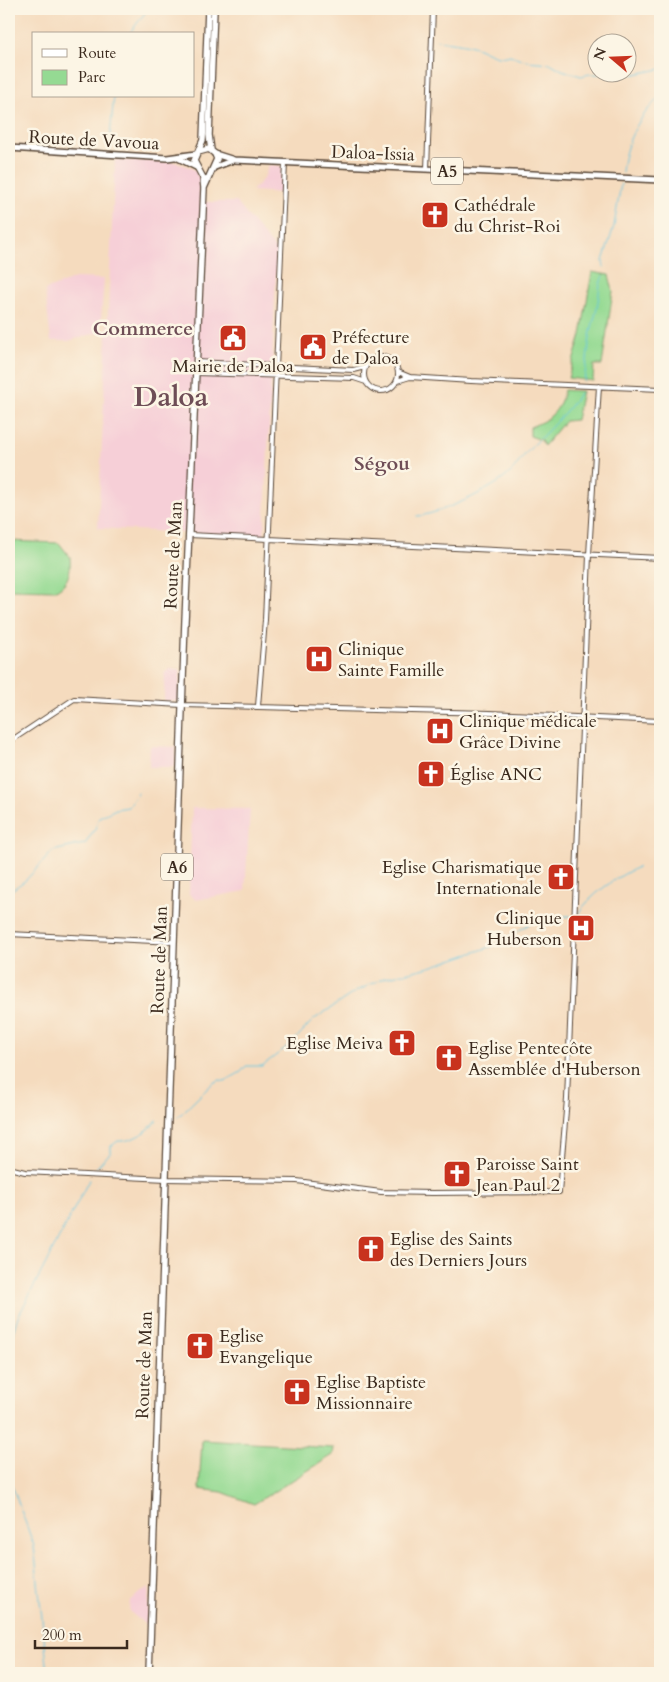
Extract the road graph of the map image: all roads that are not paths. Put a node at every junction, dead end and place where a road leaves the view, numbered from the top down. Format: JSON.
{"nodes":[{"id":1,"x":208,"y":9,"type":"edge"},
{"id":2,"x":214,"y":9,"type":"edge"},
{"id":3,"x":434,"y":9,"type":"edge"},
{"id":4,"x":9,"y":148,"type":"edge"},
{"id":5,"x":213,"y":152,"type":"junction"},
{"id":6,"x":197,"y":153,"type":"junction"},
{"id":7,"x":178,"y":158,"type":"junction"},
{"id":8,"x":234,"y":160,"type":"junction"},
{"id":9,"x":285,"y":163,"type":"junction"},
{"id":10,"x":214,"y":168,"type":"junction"},
{"id":11,"x":198,"y":169,"type":"junction"},
{"id":12,"x":427,"y":169,"type":"junction"},
{"id":13,"x":660,"y":180,"type":"edge"},
{"id":14,"x":204,"y":188,"type":"junction"},
{"id":15,"x":196,"y":362,"type":"junction"},
{"id":16,"x":274,"y":366,"type":"junction"},
{"id":17,"x":366,"y":367,"type":"junction"},
{"id":18,"x":196,"y":372,"type":"junction"},
{"id":19,"x":398,"y":372,"type":"junction"},
{"id":20,"x":274,"y":376,"type":"junction"},
{"id":21,"x":410,"y":377,"type":"junction"},
{"id":22,"x":397,"y":381,"type":"junction"},
{"id":23,"x":366,"y":382,"type":"junction"},
{"id":24,"x":600,"y":386,"type":"junction"},
{"id":25,"x":660,"y":389,"type":"edge"},
{"id":26,"x":189,"y":535,"type":"junction"},
{"id":27,"x":268,"y":540,"type":"junction"},
{"id":28,"x":589,"y":555,"type":"junction"},
{"id":29,"x":660,"y":558,"type":"edge"},
{"id":30,"x":182,"y":705,"type":"junction"},
{"id":31,"x":258,"y":706,"type":"junction"},
{"id":32,"x":582,"y":718,"type":"junction"},
{"id":33,"x":660,"y":721,"type":"edge"},
{"id":34,"x":9,"y":742,"type":"edge"},
{"id":35,"x":9,"y":934,"type":"edge"},
{"id":36,"x":174,"y":942,"type":"junction"},
{"id":37,"x":9,"y":1168,"type":"edge"},
{"id":38,"x":166,"y":1179,"type":"junction"},
{"id":39,"x":149,"y":1673,"type":"edge"}],
"edges":[{"from":1,"to":6,"type":"highway"},
{"from":2,"to":5,"type":"highway"},
{"from":3,"to":12,"type":"street"},
{"from":4,"to":7,"type":"main road","name":"Route de Vavoua"},
{"from":5,"to":6,"type":"highway"},
{"from":5,"to":8,"type":"main road","number":"A5"},
{"from":5,"to":10,"type":"highway"},
{"from":6,"to":7,"type":"main road"},
{"from":6,"to":11,"type":"highway"},
{"from":7,"to":11,"type":"main road"},
{"from":8,"to":9,"type":"main road","name":"Daloa-Issia","number":"A5"},
{"from":8,"to":10,"type":"main road","number":"A5"},
{"from":9,"to":12,"type":"main road","name":"Daloa-Issia","number":"A5"},
{"from":9,"to":16,"type":"street"},
{"from":10,"to":11,"type":"highway"},
{"from":10,"to":14,"type":"highway","number":"A6"},
{"from":11,"to":14,"type":"highway","number":"A6"},
{"from":12,"to":13,"type":"main road","name":"Daloa-Issia","number":"A5"},
{"from":14,"to":15,"type":"highway","name":"Route de Man","number":"A6"},
{"from":15,"to":16,"type":"street"},
{"from":15,"to":18,"type":"highway","name":"Route de Man","number":"A6"},
{"from":16,"to":17,"type":"street"},
{"from":16,"to":20,"type":"street"},
{"from":17,"to":19,"type":"street"},
{"from":17,"to":23,"type":"street"},
{"from":18,"to":20,"type":"street"},
{"from":18,"to":26,"type":"highway","name":"Route de Man","number":"A6"},
{"from":19,"to":21,"type":"street"},
{"from":19,"to":22,"type":"street"},
{"from":20,"to":23,"type":"street"},
{"from":20,"to":27,"type":"street"},
{"from":21,"to":22,"type":"street"},
{"from":21,"to":24,"type":"street"},
{"from":22,"to":23,"type":"street"},
{"from":24,"to":25,"type":"street"},
{"from":24,"to":28,"type":"street"},
{"from":26,"to":27,"type":"street"},
{"from":26,"to":30,"type":"highway","name":"Route de Man","number":"A6"},
{"from":27,"to":28,"type":"street"},
{"from":27,"to":31,"type":"street"},
{"from":28,"to":29,"type":"street"},
{"from":28,"to":32,"type":"street"},
{"from":30,"to":31,"type":"street"},
{"from":30,"to":34,"type":"street"},
{"from":30,"to":36,"type":"highway","name":"Route de Man","number":"A6"},
{"from":31,"to":32,"type":"street"},
{"from":32,"to":33,"type":"street"},
{"from":32,"to":38,"type":"street"},
{"from":35,"to":36,"type":"street"},
{"from":36,"to":38,"type":"highway","name":"Route de Man","number":"A6"},
{"from":37,"to":38,"type":"street"},
{"from":38,"to":39,"type":"highway","name":"Route de Man","number":"A6"}]}
